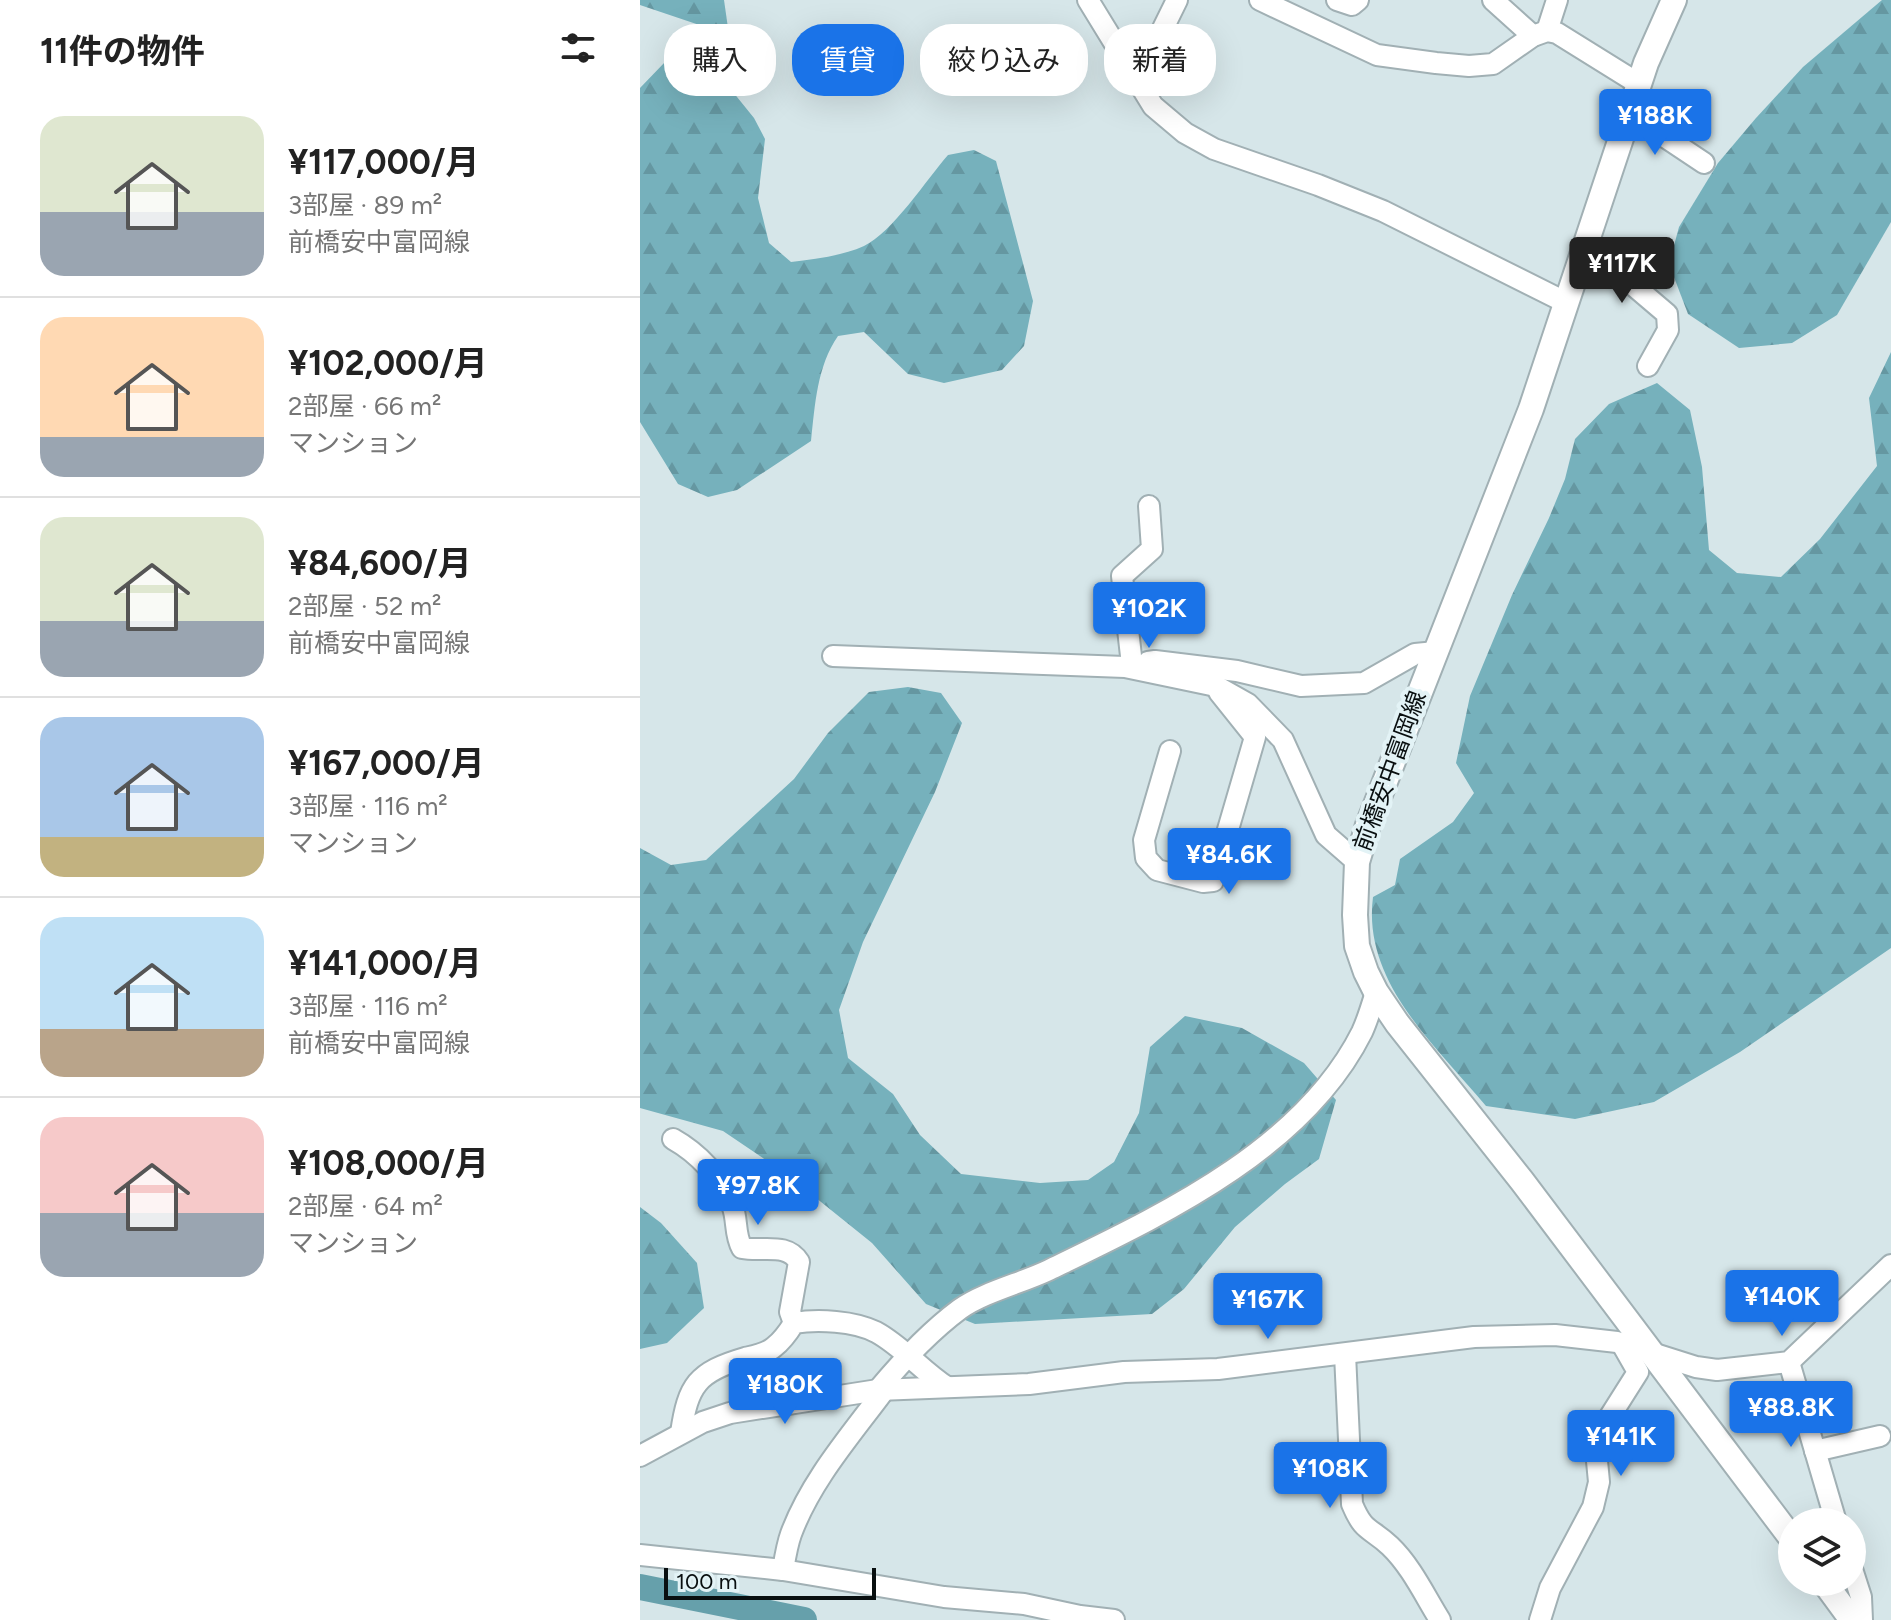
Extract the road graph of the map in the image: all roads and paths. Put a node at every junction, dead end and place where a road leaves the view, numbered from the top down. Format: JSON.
{"nodes":[{"id":1,"x":1088,"y":0,"type":"edge"},
{"id":2,"x":1177,"y":0,"type":"edge"},
{"id":3,"x":1260,"y":0,"type":"edge"},
{"id":4,"x":1337,"y":0,"type":"edge"},
{"id":5,"x":1358,"y":0,"type":"edge"},
{"id":6,"x":1493,"y":0,"type":"edge"},
{"id":7,"x":1557,"y":0,"type":"edge"},
{"id":8,"x":1674,"y":0,"type":"edge"},
{"id":9,"x":1165,"y":24,"type":"edge"},
{"id":10,"x":1104,"y":27,"type":"edge"},
{"id":11,"x":1540,"y":33,"type":"junction"},
{"id":12,"x":1639,"y":84,"type":"junction"},
{"id":13,"x":1146,"y":96,"type":"edge"},
{"id":14,"x":1629,"y":113,"type":"junction"},
{"id":15,"x":1704,"y":163,"type":"dead end"},
{"id":16,"x":1586,"y":245,"type":"junction"},
{"id":17,"x":1567,"y":303,"type":"junction"},
{"id":18,"x":1648,"y":366,"type":"dead end"},
{"id":19,"x":1149,"y":506,"type":"dead end"},
{"id":20,"x":1436,"y":652,"type":"junction"},
{"id":21,"x":833,"y":656,"type":"dead end"},
{"id":22,"x":1129,"y":666,"type":"junction"},
{"id":23,"x":1216,"y":686,"type":"junction"},
{"id":24,"x":1170,"y":751,"type":"dead end"},
{"id":25,"x":1357,"y":862,"type":"junction"},
{"id":26,"x":1376,"y":992,"type":"junction"},
{"id":27,"x":673,"y":1139,"type":"dead end"},
{"id":28,"x":1891,"y":1265,"type":"edge"},
{"id":29,"x":794,"y":1323,"type":"junction"},
{"id":30,"x":1622,"y":1344,"type":"junction"},
{"id":31,"x":1651,"y":1352,"type":"junction"},
{"id":32,"x":1345,"y":1354,"type":"junction"},
{"id":33,"x":907,"y":1355,"type":"junction"},
{"id":34,"x":1789,"y":1362,"type":"junction"},
{"id":35,"x":947,"y":1387,"type":"junction"},
{"id":36,"x":881,"y":1390,"type":"junction"},
{"id":37,"x":681,"y":1433,"type":"junction"},
{"id":38,"x":1880,"y":1436,"type":"dead end"},
{"id":39,"x":1815,"y":1451,"type":"junction"},
{"id":40,"x":640,"y":1456,"type":"edge"},
{"id":41,"x":1832,"y":1508,"type":"edge"},
{"id":42,"x":1778,"y":1520,"type":"edge"},
{"id":43,"x":640,"y":1555,"type":"edge"},
{"id":44,"x":783,"y":1570,"type":"junction"},
{"id":45,"x":1834,"y":1596,"type":"edge"},
{"id":46,"x":1861,"y":1596,"type":"edge"},
{"id":47,"x":1016,"y":1603,"type":"junction"},
{"id":48,"x":1039,"y":1620,"type":"edge"},
{"id":49,"x":1114,"y":1620,"type":"edge"},
{"id":50,"x":1440,"y":1620,"type":"edge"},
{"id":51,"x":1540,"y":1620,"type":"edge"},
{"id":52,"x":1852,"y":1620,"type":"edge"},
{"id":53,"x":1862,"y":1620,"type":"edge"}],
"edges":[{"from":1,"to":10,"type":"street"},
{"from":2,"to":9,"type":"street"},
{"from":3,"to":11,"type":"street"},
{"from":4,"to":5,"type":"street"},
{"from":6,"to":11,"type":"street"},
{"from":7,"to":11,"type":"street"},
{"from":8,"to":12,"type":"main road","name":"前橋安中富岡線"},
{"from":11,"to":12,"type":"street"},
{"from":12,"to":14,"type":"main road","name":"前橋安中富岡線"},
{"from":13,"to":17,"type":"street"},
{"from":14,"to":15,"type":"street"},
{"from":14,"to":16,"type":"main road","name":"前橋安中富岡線"},
{"from":16,"to":17,"type":"main road","name":"前橋安中富岡線"},
{"from":16,"to":18,"type":"street"},
{"from":17,"to":20,"type":"main road","name":"前橋安中富岡線"},
{"from":19,"to":22,"type":"street"},
{"from":20,"to":22,"type":"street"},
{"from":20,"to":25,"type":"main road","name":"前橋安中富岡線"},
{"from":21,"to":22,"type":"street"},
{"from":22,"to":23,"type":"street"},
{"from":23,"to":24,"type":"street"},
{"from":23,"to":25,"type":"street"},
{"from":25,"to":26,"type":"main road","name":"前橋安中富岡線"},
{"from":26,"to":31,"type":"main road","name":"前橋安中富岡線"},
{"from":26,"to":33,"type":"street"},
{"from":27,"to":29,"type":"street"},
{"from":28,"to":34,"type":"street"},
{"from":29,"to":33,"type":"street"},
{"from":29,"to":37,"type":"street"},
{"from":30,"to":31,"type":"street"},
{"from":30,"to":32,"type":"street"},
{"from":30,"to":51,"type":"street"},
{"from":31,"to":34,"type":"street"},
{"from":31,"to":42,"type":"main road","name":"前橋安中富岡線"},
{"from":32,"to":35,"type":"street"},
{"from":32,"to":50,"type":"street"},
{"from":33,"to":35,"type":"street"},
{"from":33,"to":36,"type":"street"},
{"from":34,"to":39,"type":"street"},
{"from":35,"to":36,"type":"street"},
{"from":36,"to":37,"type":"street"},
{"from":36,"to":44,"type":"street"},
{"from":37,"to":40,"type":"street"},
{"from":38,"to":39,"type":"street"},
{"from":39,"to":41,"type":"street"},
{"from":43,"to":44,"type":"street"},
{"from":44,"to":47,"type":"street"},
{"from":45,"to":52,"type":"main road"},
{"from":46,"to":53,"type":"street"},
{"from":47,"to":48,"type":"street"},
{"from":47,"to":49,"type":"street"}]}
